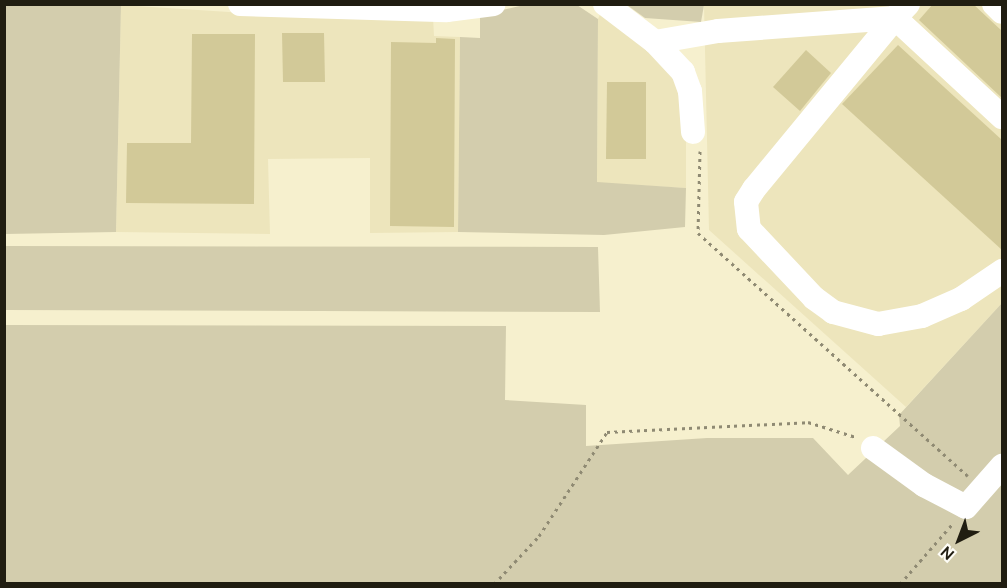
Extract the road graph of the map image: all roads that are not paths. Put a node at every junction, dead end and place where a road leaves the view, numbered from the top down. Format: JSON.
{"nodes":[{"id":1,"x":240,"y":4,"type":"edge"},
{"id":2,"x":494,"y":4,"type":"edge"},
{"id":3,"x":605,"y":4,"type":"edge"},
{"id":4,"x":994,"y":4,"type":"edge"},
{"id":5,"x":352,"y":6,"type":"edge"},
{"id":6,"x":901,"y":11,"type":"edge"},
{"id":7,"x":1002,"y":12,"type":"edge"},
{"id":8,"x":655,"y":42,"type":"junction"},
{"id":9,"x":1002,"y":117,"type":"edge"},
{"id":10,"x":693,"y":132,"type":"dead end"},
{"id":11,"x":1002,"y":271,"type":"edge"},
{"id":12,"x":873,"y":448,"type":"road end"},
{"id":13,"x":1002,"y":466,"type":"edge"}],
"edges":[{"from":1,"to":5,"type":"street"},
{"from":2,"to":5,"type":"street"},
{"from":3,"to":8,"type":"street"},
{"from":4,"to":7,"type":"street"},
{"from":6,"to":8,"type":"street"},
{"from":6,"to":9,"type":"street"},
{"from":6,"to":11,"type":"street"},
{"from":8,"to":10,"type":"street"},
{"from":12,"to":13,"type":"street"}]}
